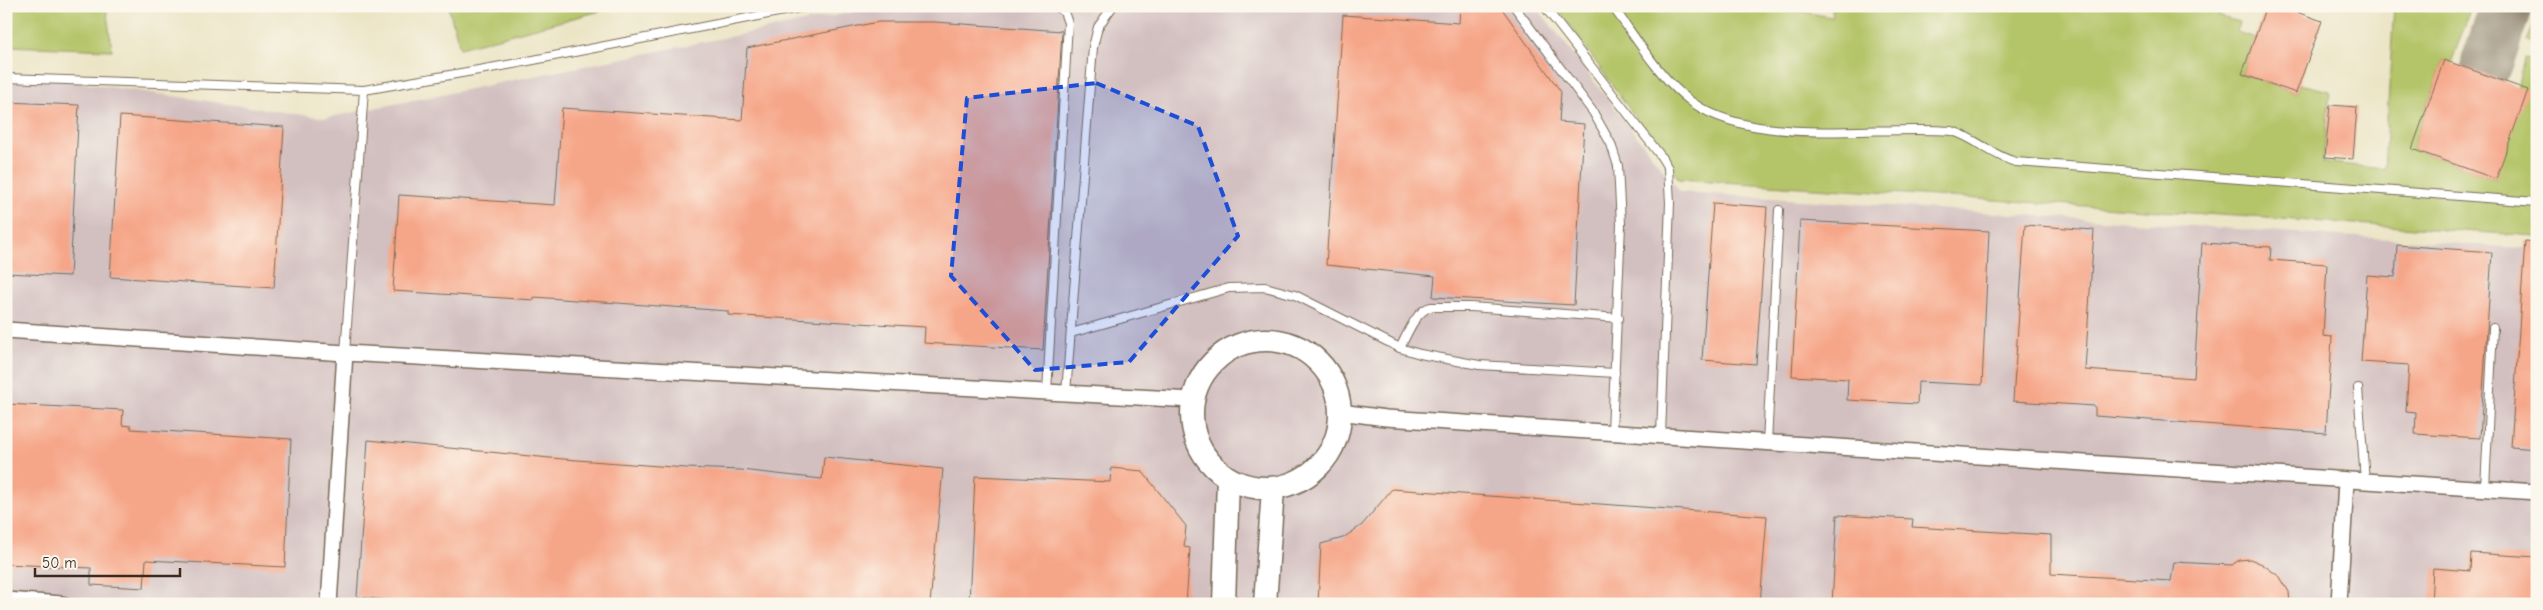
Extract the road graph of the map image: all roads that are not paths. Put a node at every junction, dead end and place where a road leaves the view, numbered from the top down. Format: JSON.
{"nodes":[{"id":1,"x":809,"y":6,"type":"edge"},
{"id":2,"x":1113,"y":6,"type":"edge"},
{"id":3,"x":1514,"y":6,"type":"edge"},
{"id":4,"x":1544,"y":6,"type":"edge"},
{"id":5,"x":1612,"y":6,"type":"edge"},
{"id":6,"x":1058,"y":7,"type":"edge"},
{"id":7,"x":6,"y":78,"type":"edge"},
{"id":8,"x":364,"y":90,"type":"junction"},
{"id":9,"x":2537,"y":202,"type":"edge"},
{"id":10,"x":1779,"y":210,"type":"dead end"},
{"id":11,"x":1619,"y":318,"type":"junction"},
{"id":12,"x":2493,"y":328,"type":"dead end"},
{"id":13,"x":6,"y":330,"type":"edge"},
{"id":14,"x":1071,"y":333,"type":"junction"},
{"id":15,"x":1400,"y":348,"type":"junction"},
{"id":16,"x":345,"y":353,"type":"junction"},
{"id":17,"x":1615,"y":373,"type":"junction"},
{"id":18,"x":2358,"y":388,"type":"dead end"},
{"id":19,"x":1047,"y":392,"type":"junction"},
{"id":20,"x":1066,"y":393,"type":"junction"},
{"id":21,"x":1192,"y":400,"type":"junction"},
{"id":22,"x":1340,"y":412,"type":"junction"},
{"id":23,"x":1612,"y":432,"type":"junction"},
{"id":24,"x":1661,"y":435,"type":"junction"},
{"id":25,"x":1767,"y":443,"type":"junction"},
{"id":26,"x":1228,"y":479,"type":"junction"},
{"id":27,"x":2346,"y":481,"type":"junction"},
{"id":28,"x":2365,"y":481,"type":"junction"},
{"id":29,"x":2485,"y":488,"type":"junction"},
{"id":30,"x":1273,"y":489,"type":"junction"},
{"id":31,"x":2537,"y":492,"type":"edge"},
{"id":32,"x":6,"y":600,"type":"edge"},
{"id":33,"x":62,"y":604,"type":"edge"},
{"id":34,"x":329,"y":604,"type":"edge"},
{"id":35,"x":1224,"y":604,"type":"edge"},
{"id":36,"x":1265,"y":604,"type":"edge"},
{"id":37,"x":2339,"y":604,"type":"edge"}],
"edges":[{"from":1,"to":8,"type":"lane"},
{"from":2,"to":14,"type":"lane"},
{"from":3,"to":11,"type":"lane"},
{"from":4,"to":24,"type":"lane"},
{"from":5,"to":9,"type":"lane"},
{"from":6,"to":19,"type":"lane"},
{"from":7,"to":8,"type":"lane"},
{"from":8,"to":16,"type":"lane"},
{"from":10,"to":25,"type":"lane"},
{"from":11,"to":15,"type":"lane"},
{"from":11,"to":17,"type":"lane"},
{"from":12,"to":29,"type":"lane"},
{"from":13,"to":16,"type":"street"},
{"from":14,"to":15,"type":"lane"},
{"from":14,"to":20,"type":"lane"},
{"from":15,"to":17,"type":"lane"},
{"from":16,"to":19,"type":"street"},
{"from":16,"to":34,"type":"street"},
{"from":17,"to":23,"type":"lane"},
{"from":18,"to":28,"type":"lane"},
{"from":19,"to":20,"type":"street"},
{"from":20,"to":21,"type":"street"},
{"from":21,"to":22,"type":"street"},
{"from":21,"to":26,"type":"street"},
{"from":22,"to":23,"type":"street"},
{"from":22,"to":30,"type":"street"},
{"from":23,"to":24,"type":"street"},
{"from":24,"to":25,"type":"street"},
{"from":25,"to":27,"type":"street"},
{"from":26,"to":30,"type":"street"},
{"from":26,"to":35,"type":"street"},
{"from":27,"to":28,"type":"street"},
{"from":27,"to":37,"type":"street"},
{"from":28,"to":29,"type":"street"},
{"from":29,"to":31,"type":"street"},
{"from":30,"to":36,"type":"street"},
{"from":32,"to":33,"type":"street"}]}
